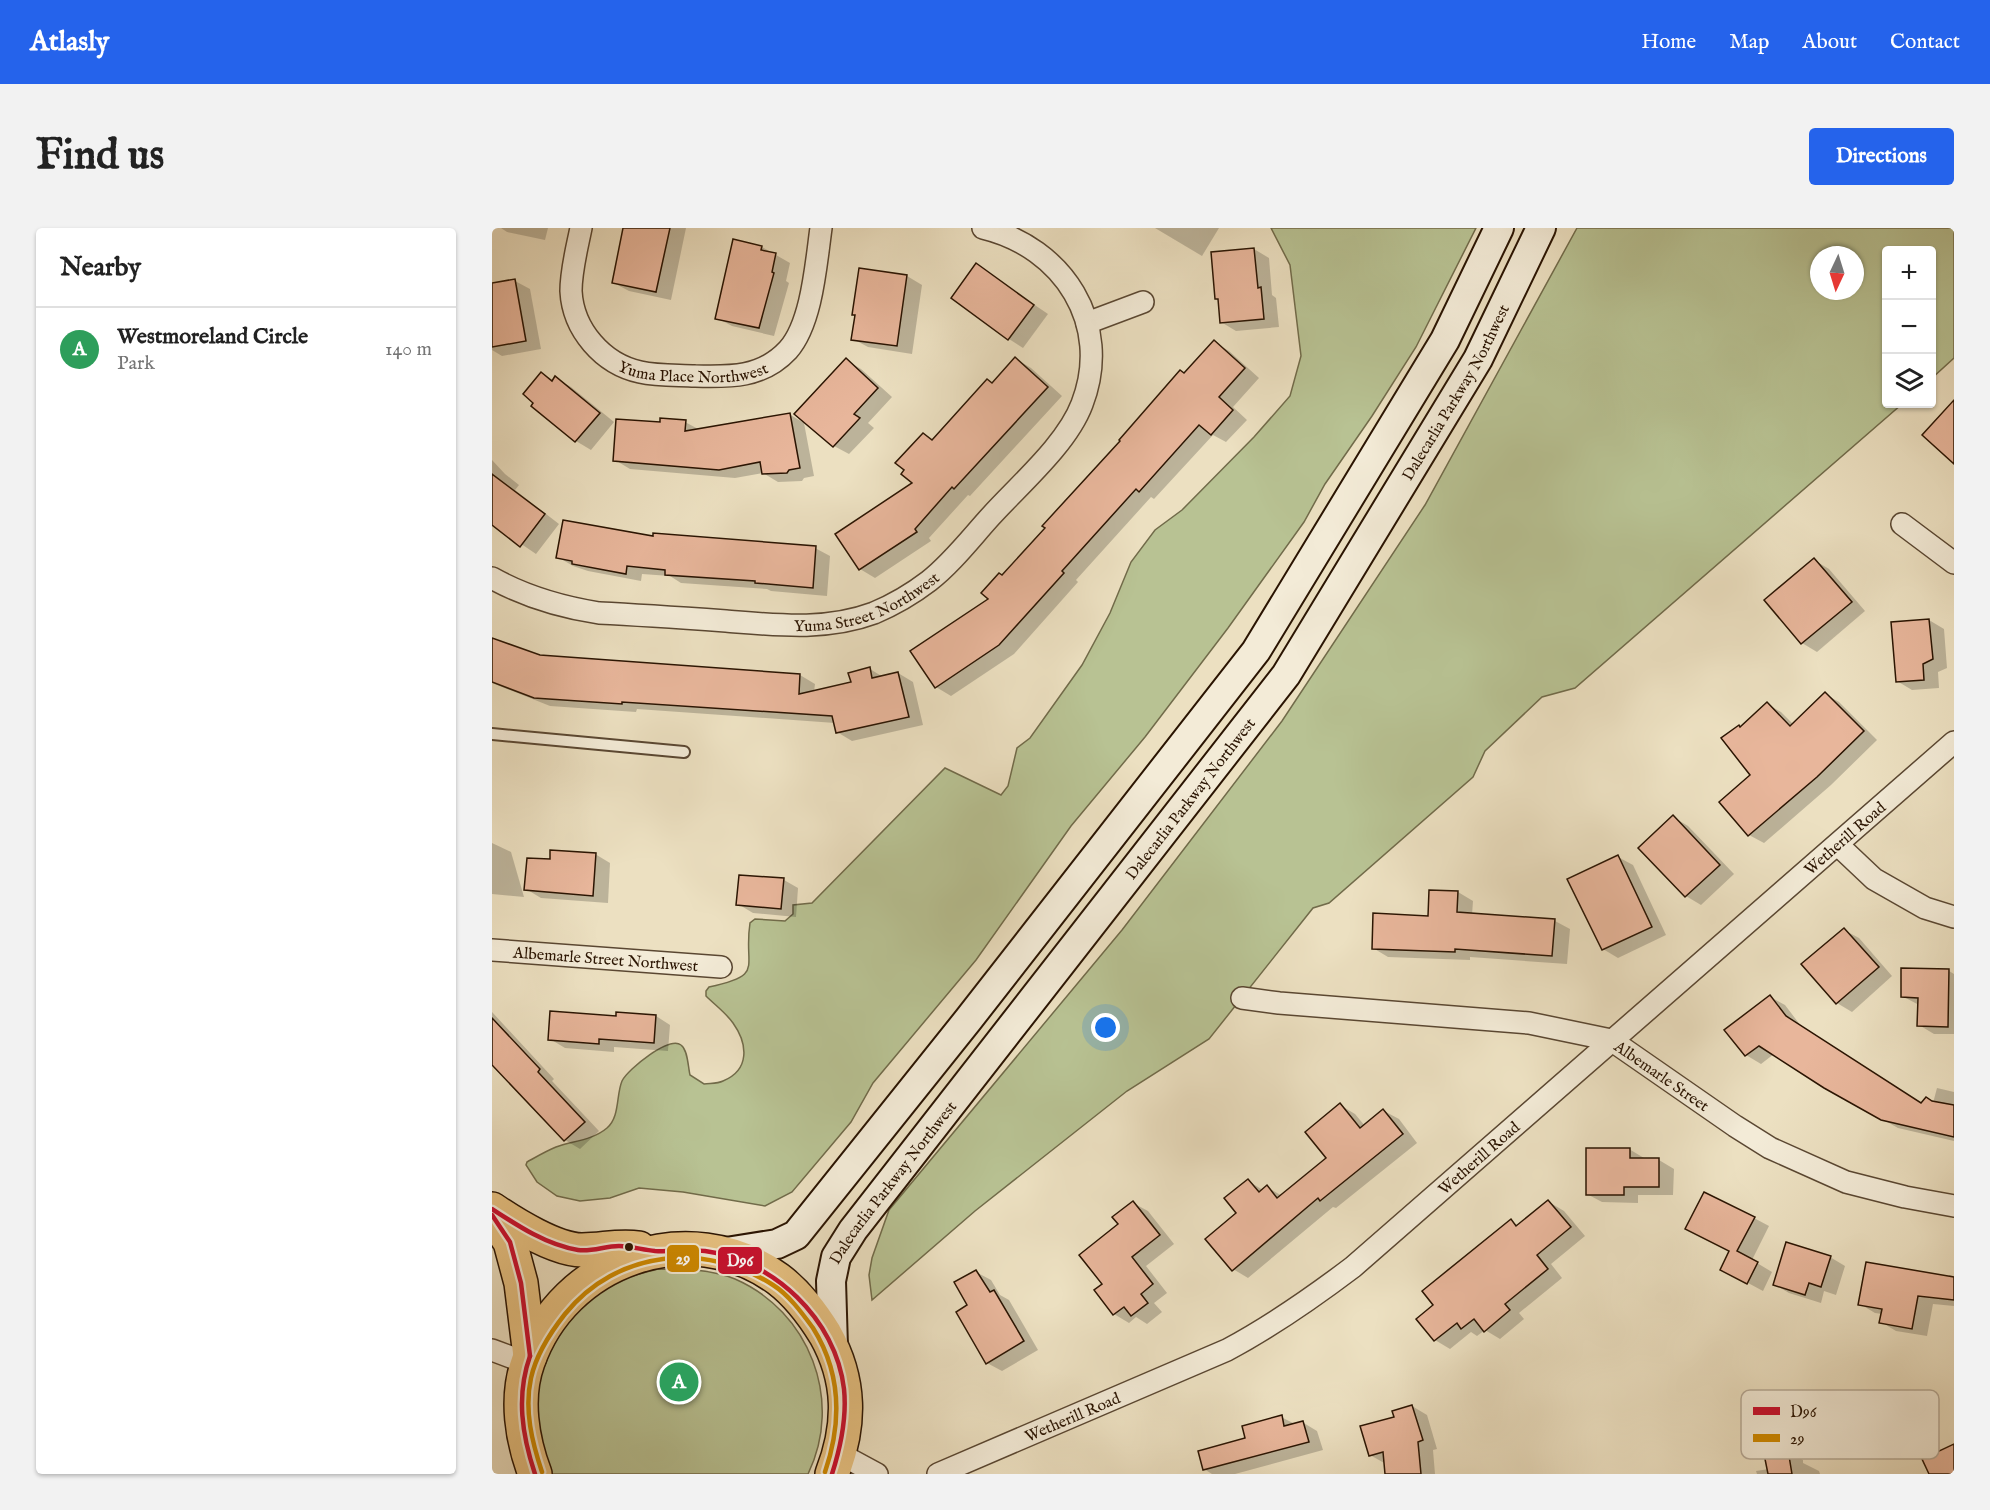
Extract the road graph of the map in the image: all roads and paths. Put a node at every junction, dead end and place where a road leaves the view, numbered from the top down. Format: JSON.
{"nodes":[{"id":1,"x":582,"y":228,"type":"edge"},
{"id":2,"x":821,"y":228,"type":"edge"},
{"id":3,"x":983,"y":228,"type":"edge"},
{"id":4,"x":1499,"y":228,"type":"edge"},
{"id":5,"x":1542,"y":228,"type":"edge"},
{"id":6,"x":1143,"y":302,"type":"dead end"},
{"id":7,"x":1087,"y":323,"type":"junction"},
{"id":8,"x":1902,"y":524,"type":"dead end"},
{"id":9,"x":1954,"y":563,"type":"edge"},
{"id":10,"x":492,"y":578,"type":"edge"},
{"id":11,"x":492,"y":734,"type":"edge"},
{"id":12,"x":1954,"y":742,"type":"edge"},
{"id":13,"x":684,"y":752,"type":"dead end"},
{"id":14,"x":1838,"y":845,"type":"junction"},
{"id":15,"x":1954,"y":917,"type":"edge"},
{"id":16,"x":492,"y":950,"type":"edge"},
{"id":17,"x":721,"y":967,"type":"dead end"},
{"id":18,"x":1242,"y":998,"type":"dead end"},
{"id":19,"x":1611,"y":1040,"type":"junction"},
{"id":20,"x":1954,"y":1206,"type":"edge"},
{"id":21,"x":492,"y":1209,"type":"edge"},
{"id":22,"x":492,"y":1215,"type":"edge"},
{"id":23,"x":659,"y":1251,"type":"junction"},
{"id":24,"x":720,"y":1253,"type":"junction"},
{"id":25,"x":832,"y":1347,"type":"junction"},
{"id":26,"x":492,"y":1350,"type":"edge"},
{"id":27,"x":529,"y":1360,"type":"junction"},
{"id":28,"x":836,"y":1464,"type":"edge"},
{"id":29,"x":535,"y":1474,"type":"edge"},
{"id":30,"x":877,"y":1474,"type":"edge"},
{"id":31,"x":938,"y":1474,"type":"edge"}],
"edges":[{"from":1,"to":2,"type":"street","name":"Yuma Place Northwest"},
{"from":3,"to":7,"type":"street","name":"Yuma Street Northwest"},
{"from":4,"to":24,"type":"main road","name":"Dalecarlia Parkway Northwest"},
{"from":5,"to":25,"type":"main road","name":"Dalecarlia Parkway Northwest"},
{"from":6,"to":7,"type":"street"},
{"from":7,"to":10,"type":"street","name":"Yuma Street Northwest"},
{"from":8,"to":9,"type":"street"},
{"from":11,"to":13,"type":"lane"},
{"from":12,"to":14,"type":"street","name":"Wetherill Road"},
{"from":14,"to":15,"type":"street"},
{"from":14,"to":19,"type":"street","name":"Wetherill Road"},
{"from":16,"to":17,"type":"street","name":"Albemarle Street Northwest"},
{"from":18,"to":19,"type":"street","name":"Albemarle Street"},
{"from":19,"to":20,"type":"street","name":"Albemarle Street"},
{"from":19,"to":31,"type":"street","name":"Wetherill Road"},
{"from":21,"to":23,"type":"main road"},
{"from":22,"to":27,"type":"main road"},
{"from":23,"to":24,"type":"main road"},
{"from":23,"to":27,"type":"main road"},
{"from":24,"to":25,"type":"main road"},
{"from":25,"to":28,"type":"main road"},
{"from":26,"to":27,"type":"street"},
{"from":27,"to":29,"type":"main road"},
{"from":28,"to":30,"type":"street"}]}
